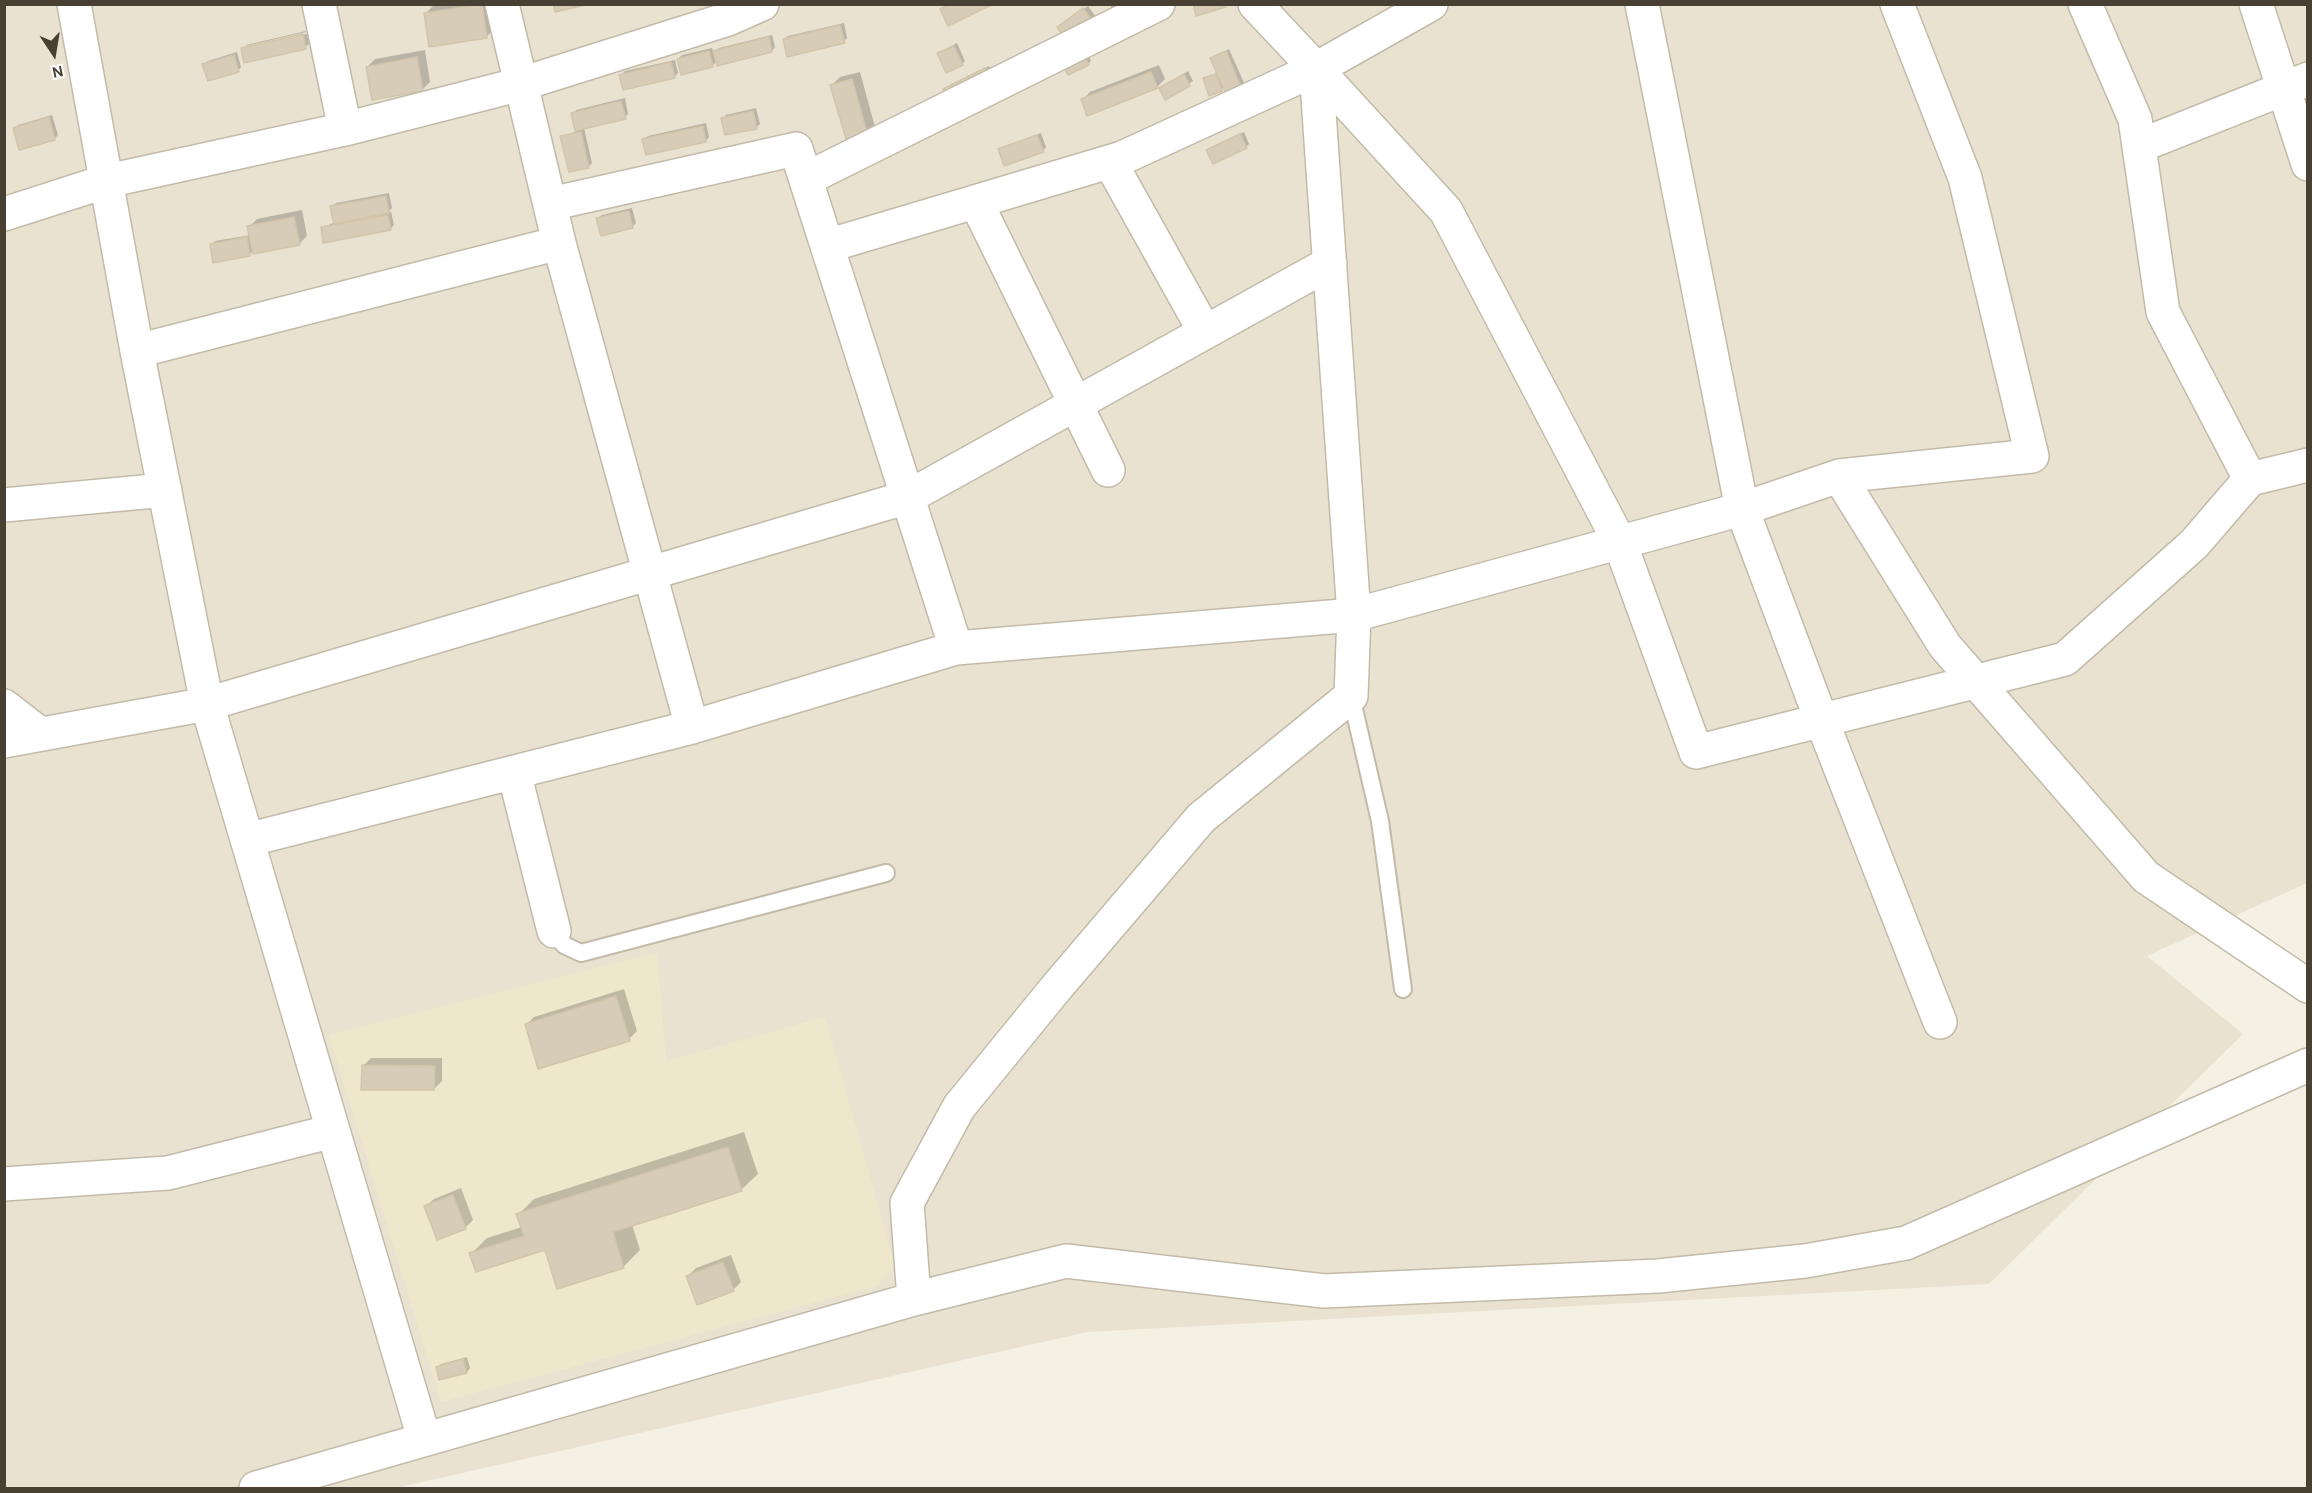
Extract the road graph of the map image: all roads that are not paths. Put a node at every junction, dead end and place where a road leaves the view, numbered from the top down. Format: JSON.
{"nodes":[{"id":1,"x":74,"y":4,"type":"edge"},
{"id":2,"x":319,"y":4,"type":"edge"},
{"id":3,"x":502,"y":4,"type":"edge"},
{"id":4,"x":762,"y":4,"type":"edge"},
{"id":5,"x":1158,"y":4,"type":"edge"},
{"id":6,"x":1255,"y":4,"type":"edge"},
{"id":7,"x":1431,"y":4,"type":"edge"},
{"id":8,"x":1642,"y":4,"type":"edge"},
{"id":9,"x":1897,"y":4,"type":"edge"},
{"id":10,"x":2085,"y":4,"type":"edge"},
{"id":11,"x":2256,"y":4,"type":"edge"},
{"id":12,"x":1316,"y":69,"type":"junction"},
{"id":13,"x":521,"y":84,"type":"junction"},
{"id":14,"x":2295,"y":84,"type":"edge"},
{"id":15,"x":345,"y":129,"type":"junction"},
{"id":16,"x":2139,"y":146,"type":"junction"},
{"id":17,"x":1110,"y":162,"type":"junction"},
{"id":18,"x":2307,"y":164,"type":"edge"},
{"id":19,"x":806,"y":179,"type":"junction"},
{"id":20,"x":107,"y":181,"type":"junction"},
{"id":21,"x":976,"y":202,"type":"junction"},
{"id":22,"x":550,"y":204,"type":"junction"},
{"id":23,"x":4,"y":214,"type":"edge"},
{"id":24,"x":559,"y":243,"type":"junction"},
{"id":25,"x":827,"y":246,"type":"junction"},
{"id":26,"x":1330,"y":263,"type":"junction"},
{"id":27,"x":1205,"y":332,"type":"junction"},
{"id":28,"x":137,"y":351,"type":"junction"},
{"id":29,"x":1076,"y":404,"type":"junction"},
{"id":30,"x":2307,"y":465,"type":"edge"},
{"id":31,"x":1108,"y":470,"type":"dead end"},
{"id":32,"x":1839,"y":476,"type":"junction"},
{"id":33,"x":2250,"y":479,"type":"junction"},
{"id":34,"x":165,"y":490,"type":"junction"},
{"id":35,"x":908,"y":497,"type":"junction"},
{"id":36,"x":4,"y":505,"type":"edge"},
{"id":37,"x":1742,"y":509,"type":"junction"},
{"id":38,"x":1620,"y":543,"type":"junction"},
{"id":39,"x":650,"y":573,"type":"junction"},
{"id":40,"x":1354,"y":615,"type":"junction"},
{"id":41,"x":956,"y":648,"type":"junction"},
{"id":42,"x":1976,"y":681,"type":"junction"},
{"id":43,"x":1351,"y":696,"type":"junction"},
{"id":44,"x":207,"y":704,"type":"junction"},
{"id":45,"x":4,"y":706,"type":"edge"},
{"id":46,"x":1821,"y":720,"type":"junction"},
{"id":47,"x":692,"y":727,"type":"junction"},
{"id":48,"x":40,"y":734,"type":"junction"},
{"id":49,"x":4,"y":741,"type":"edge"},
{"id":50,"x":514,"y":772,"type":"junction"},
{"id":51,"x":247,"y":840,"type":"junction"},
{"id":52,"x":885,"y":873,"type":"dead end"},
{"id":53,"x":554,"y":931,"type":"joint"},
{"id":54,"x":2307,"y":986,"type":"edge"},
{"id":55,"x":1403,"y":989,"type":"dead end"},
{"id":56,"x":1940,"y":1022,"type":"dead end"},
{"id":57,"x":2307,"y":1065,"type":"edge"},
{"id":58,"x":333,"y":1131,"type":"junction"},
{"id":59,"x":4,"y":1184,"type":"edge"},
{"id":60,"x":915,"y":1299,"type":"junction"},
{"id":61,"x":424,"y":1438,"type":"junction"},
{"id":62,"x":256,"y":1488,"type":"edge"}],
"edges":[{"from":1,"to":20,"type":"street"},
{"from":2,"to":15,"type":"street"},
{"from":3,"to":13,"type":"street"},
{"from":4,"to":13,"type":"street"},
{"from":5,"to":19,"type":"street"},
{"from":6,"to":12,"type":"street"},
{"from":7,"to":12,"type":"street"},
{"from":8,"to":37,"type":"street"},
{"from":9,"to":32,"type":"street"},
{"from":10,"to":16,"type":"street"},
{"from":11,"to":14,"type":"street"},
{"from":12,"to":17,"type":"street"},
{"from":12,"to":26,"type":"street"},
{"from":12,"to":38,"type":"street"},
{"from":13,"to":15,"type":"street"},
{"from":13,"to":22,"type":"street"},
{"from":14,"to":16,"type":"street"},
{"from":14,"to":18,"type":"street"},
{"from":15,"to":20,"type":"street"},
{"from":16,"to":33,"type":"street"},
{"from":17,"to":21,"type":"street"},
{"from":17,"to":27,"type":"street"},
{"from":19,"to":22,"type":"street"},
{"from":19,"to":25,"type":"street"},
{"from":20,"to":23,"type":"street"},
{"from":20,"to":28,"type":"street"},
{"from":21,"to":25,"type":"street"},
{"from":21,"to":29,"type":"street"},
{"from":22,"to":24,"type":"street"},
{"from":24,"to":28,"type":"street"},
{"from":24,"to":39,"type":"street"},
{"from":25,"to":35,"type":"street"},
{"from":26,"to":27,"type":"street"},
{"from":26,"to":40,"type":"street"},
{"from":27,"to":29,"type":"street"},
{"from":28,"to":34,"type":"street"},
{"from":29,"to":31,"type":"street"},
{"from":29,"to":35,"type":"street"},
{"from":30,"to":33,"type":"street"},
{"from":32,"to":37,"type":"street"},
{"from":32,"to":42,"type":"street"},
{"from":33,"to":42,"type":"street"},
{"from":34,"to":36,"type":"street"},
{"from":34,"to":44,"type":"street"},
{"from":35,"to":39,"type":"street"},
{"from":35,"to":41,"type":"street"},
{"from":37,"to":38,"type":"street"},
{"from":37,"to":46,"type":"street"},
{"from":38,"to":40,"type":"street"},
{"from":38,"to":46,"type":"street"},
{"from":39,"to":44,"type":"street"},
{"from":39,"to":47,"type":"street"},
{"from":40,"to":41,"type":"street"},
{"from":40,"to":43,"type":"street"},
{"from":41,"to":47,"type":"street"},
{"from":42,"to":46,"type":"street"},
{"from":42,"to":54,"type":"street"},
{"from":43,"to":55,"type":"lane"},
{"from":43,"to":60,"type":"street"},
{"from":44,"to":48,"type":"street"},
{"from":44,"to":51,"type":"street"},
{"from":45,"to":48,"type":"street"},
{"from":46,"to":56,"type":"street"},
{"from":47,"to":50,"type":"street"},
{"from":48,"to":49,"type":"street"},
{"from":50,"to":51,"type":"street"},
{"from":50,"to":53,"type":"street"},
{"from":51,"to":58,"type":"street"},
{"from":52,"to":53,"type":"lane"},
{"from":57,"to":60,"type":"street"},
{"from":58,"to":59,"type":"street"},
{"from":58,"to":61,"type":"street"},
{"from":60,"to":61,"type":"street"},
{"from":61,"to":62,"type":"street"}]}
